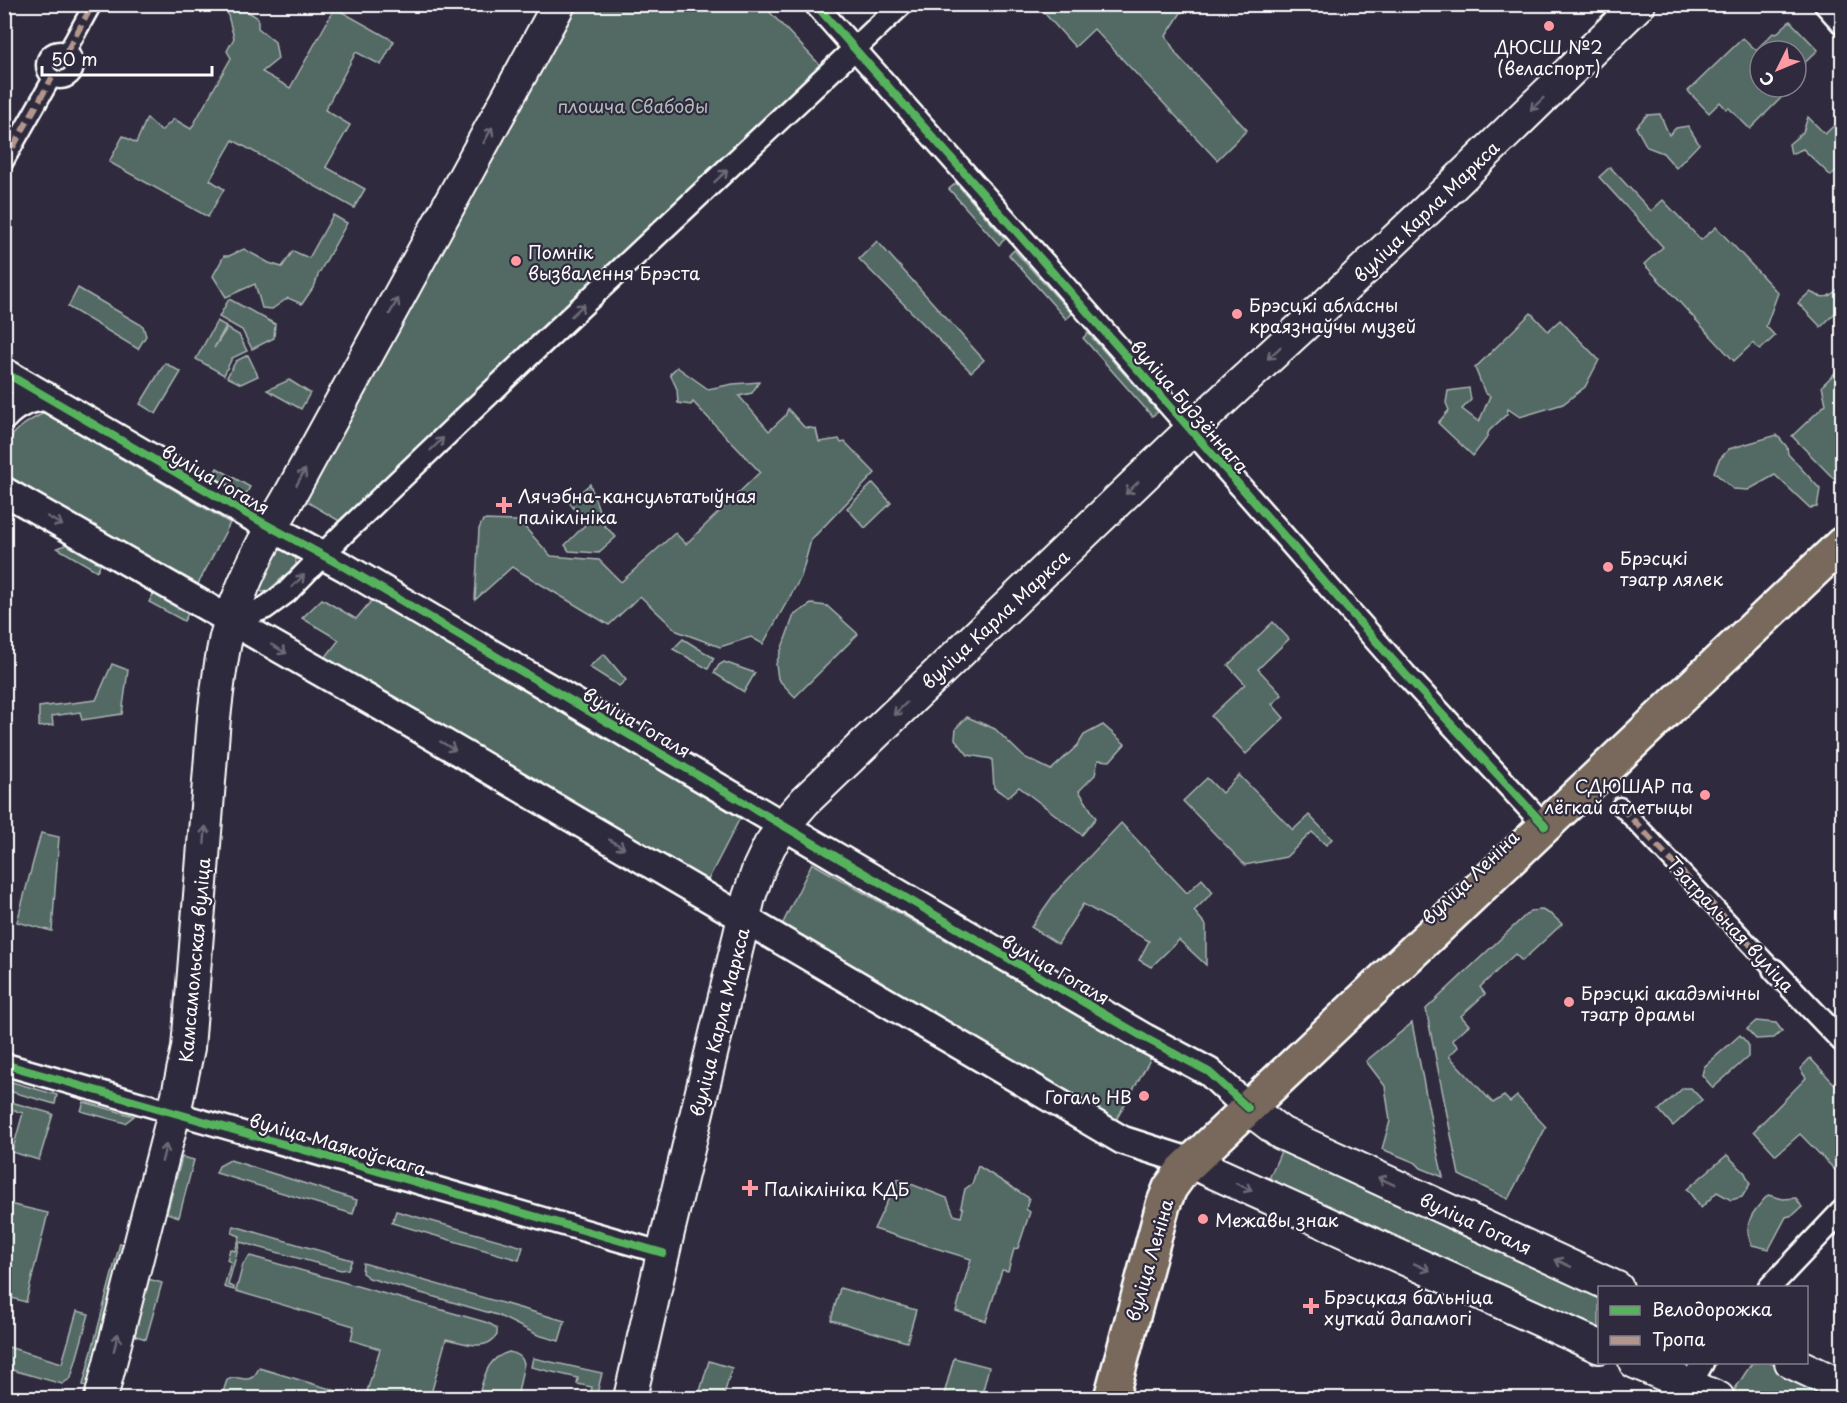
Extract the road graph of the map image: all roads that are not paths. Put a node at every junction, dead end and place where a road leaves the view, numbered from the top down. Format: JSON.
{"nodes":[{"id":1,"x":93,"y":4,"type":"edge"},
{"id":2,"x":559,"y":4,"type":"edge"},
{"id":3,"x":815,"y":4,"type":"edge"},
{"id":4,"x":902,"y":4,"type":"edge"},
{"id":5,"x":1639,"y":4,"type":"edge"},
{"id":6,"x":1825,"y":4,"type":"edge"},
{"id":7,"x":1842,"y":23,"type":"edge"},
{"id":8,"x":854,"y":49,"type":"junction"},
{"id":9,"x":4,"y":164,"type":"edge"},
{"id":10,"x":4,"y":372,"type":"edge"},
{"id":11,"x":45,"y":396,"type":"junction"},
{"id":12,"x":4,"y":416,"type":"edge"},
{"id":13,"x":1191,"y":430,"type":"junction"},
{"id":14,"x":4,"y":491,"type":"edge"},
{"id":15,"x":271,"y":527,"type":"junction"},
{"id":16,"x":1842,"y":544,"type":"edge"},
{"id":17,"x":323,"y":555,"type":"junction"},
{"id":18,"x":231,"y":621,"type":"junction"},
{"id":19,"x":1620,"y":806,"type":"dead end"},
{"id":20,"x":784,"y":825,"type":"junction"},
{"id":21,"x":1545,"y":826,"type":"junction"},
{"id":22,"x":744,"y":919,"type":"junction"},
{"id":23,"x":1774,"y":970,"type":"joint"},
{"id":24,"x":1842,"y":1041,"type":"edge"},
{"id":25,"x":4,"y":1064,"type":"edge"},
{"id":26,"x":1248,"y":1108,"type":"junction"},
{"id":27,"x":174,"y":1113,"type":"junction"},
{"id":28,"x":1191,"y":1162,"type":"junction"},
{"id":29,"x":1842,"y":1211,"type":"edge"},
{"id":30,"x":663,"y":1253,"type":"junction"},
{"id":31,"x":1615,"y":1286,"type":"edge"},
{"id":32,"x":1770,"y":1286,"type":"edge"},
{"id":33,"x":1598,"y":1347,"type":"edge"},
{"id":34,"x":1641,"y":1364,"type":"edge"},
{"id":35,"x":1795,"y":1364,"type":"edge"},
{"id":36,"x":1691,"y":1382,"type":"edge"},
{"id":37,"x":1842,"y":1386,"type":"edge"},
{"id":38,"x":101,"y":1398,"type":"edge"},
{"id":39,"x":630,"y":1398,"type":"edge"},
{"id":40,"x":1111,"y":1398,"type":"edge"},
{"id":41,"x":1718,"y":1398,"type":"edge"}],
"edges":[{"from":1,"to":9,"type":"street"},
{"from":15,"to":2,"type":"main road","one_way":true},
{"from":3,"to":8,"type":"street","name":"вуліца Будзённага"},
{"from":4,"to":8,"type":"street"},
{"from":5,"to":13,"type":"main road","name":"вуліца Карла Маркса","one_way":true},
{"from":6,"to":7,"type":"street"},
{"from":8,"to":13,"type":"street","name":"вуліца Будзённага"},
{"from":17,"to":8,"type":"street","one_way":true},
{"from":10,"to":11,"type":"street","name":"вуліца Гогаля"},
{"from":11,"to":12,"type":"street"},
{"from":11,"to":15,"type":"street","name":"вуліца Гогаля"},
{"from":13,"to":20,"type":"main road","name":"вуліца Карла Маркса","one_way":true},
{"from":13,"to":21,"type":"street","name":"вуліца Будзённага"},
{"from":14,"to":18,"type":"street","one_way":true},
{"from":15,"to":17,"type":"street","name":"вуліца Гогаля"},
{"from":15,"to":18,"type":"main road"},
{"from":16,"to":21,"type":"main road","name":"вуліца Леніна"},
{"from":18,"to":17,"type":"street","one_way":true},
{"from":17,"to":20,"type":"street","name":"вуліца Гогаля"},
{"from":18,"to":22,"type":"street","one_way":true},
{"from":27,"to":18,"type":"main road","name":"Камсамольская вуліца","one_way":true},
{"from":19,"to":23,"type":"street","name":"Тэатральная вуліца"},
{"from":20,"to":22,"type":"main road","name":"вуліца Карла Маркса"},
{"from":20,"to":26,"type":"street","name":"вуліца Гогаля"},
{"from":21,"to":26,"type":"main road","name":"вуліца Леніна"},
{"from":22,"to":28,"type":"street"},
{"from":22,"to":30,"type":"main road","name":"вуліца Карла Маркса"},
{"from":23,"to":24,"type":"street","name":"Тэатральная вуліца"},
{"from":25,"to":27,"type":"street","name":"вуліца Маякоўскага"},
{"from":26,"to":28,"type":"main road","name":"вуліца Леніна"},
{"from":31,"to":26,"type":"main road","name":"вуліца Гогаля","one_way":true},
{"from":27,"to":30,"type":"street","name":"вуліца Маякоўскага"},
{"from":38,"to":27,"type":"main road","name":"Камсамольская вуліца","one_way":true},
{"from":28,"to":33,"type":"main road","one_way":true},
{"from":28,"to":40,"type":"main road","name":"вуліца Леніна"},
{"from":29,"to":32,"type":"street"},
{"from":30,"to":39,"type":"main road","name":"вуліца Карла Маркса"},
{"from":34,"to":36,"type":"main road"},
{"from":35,"to":37,"type":"main road"},
{"from":36,"to":41,"type":"main road"}]}
